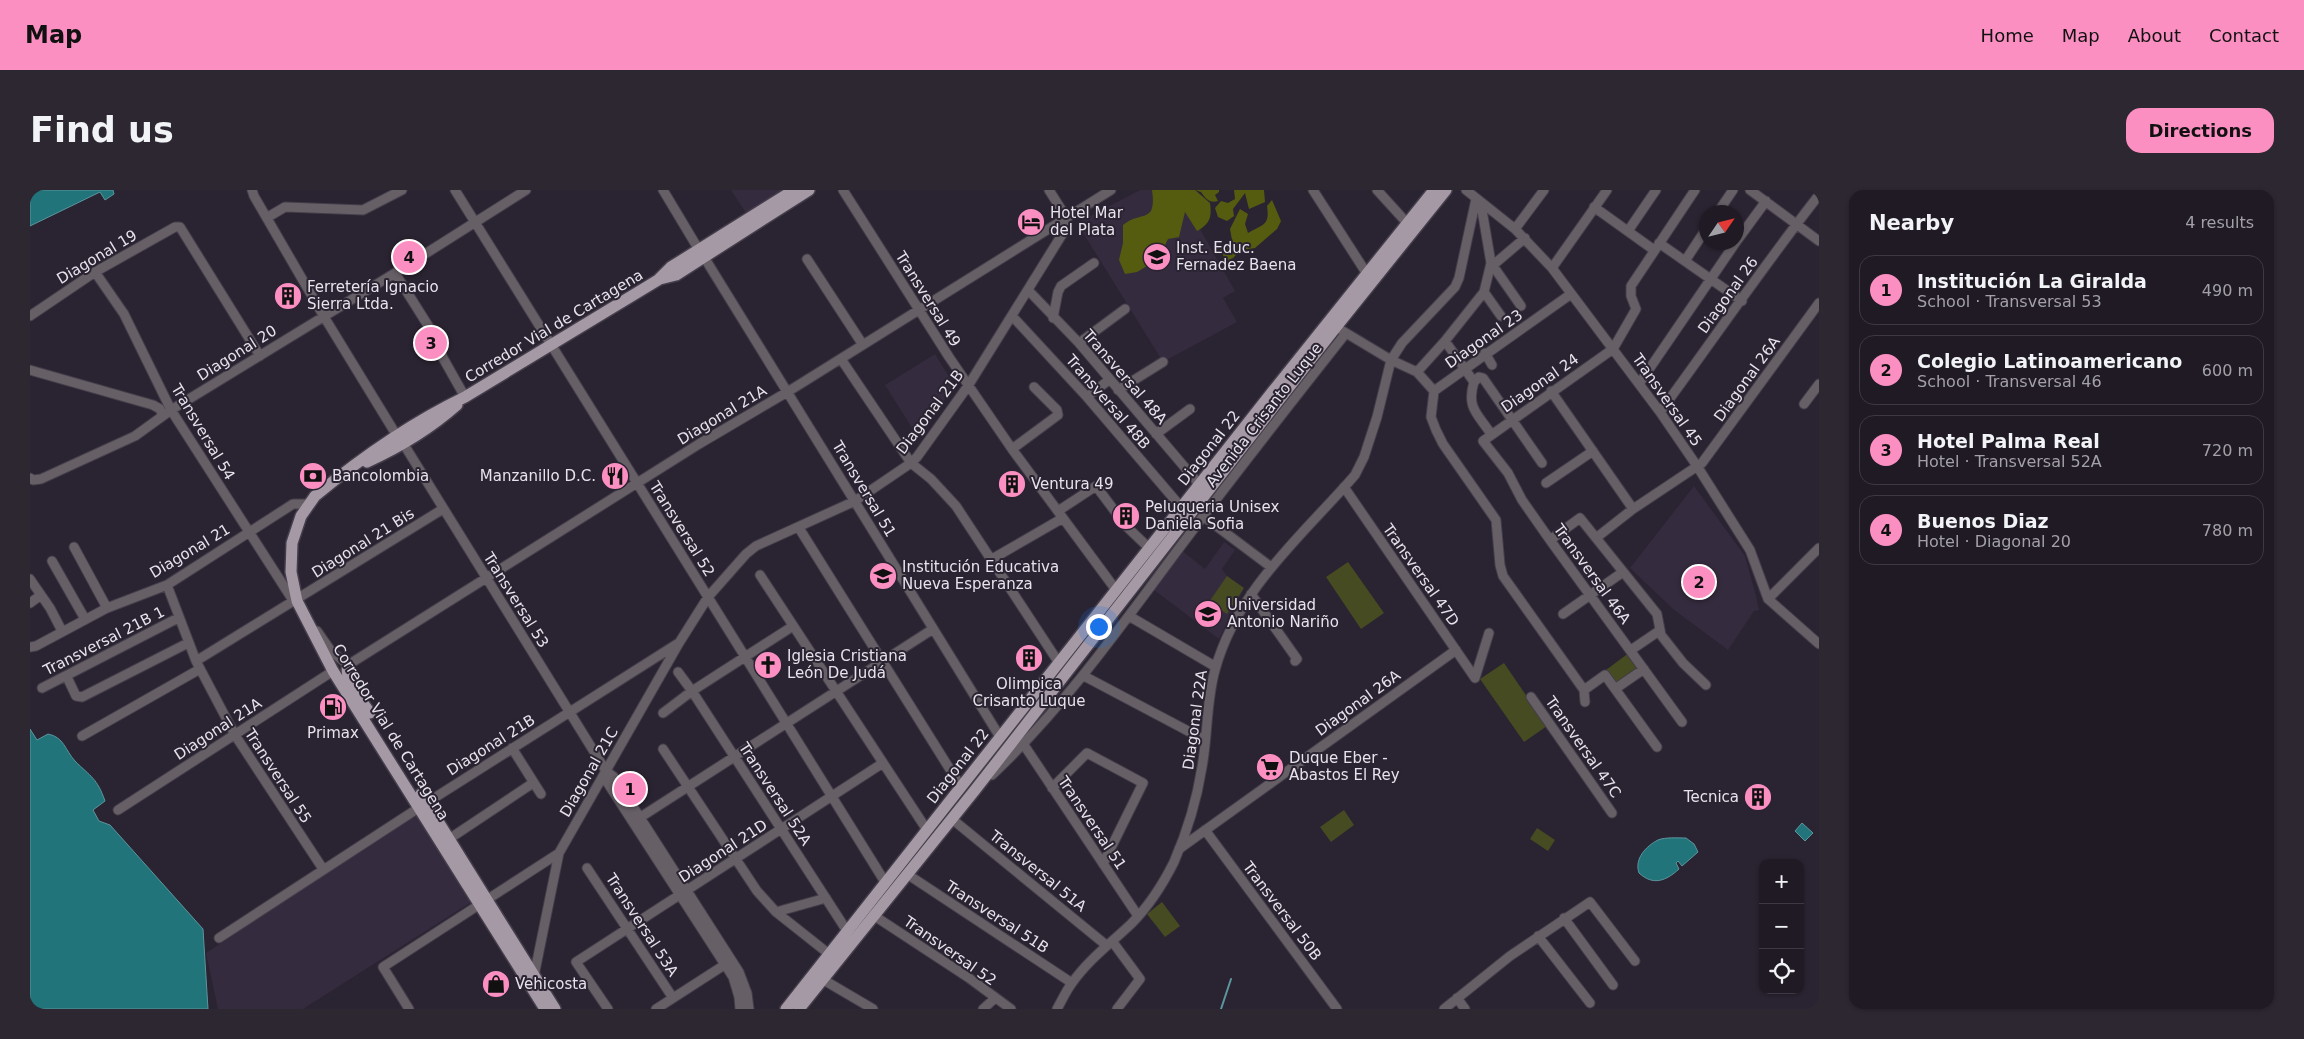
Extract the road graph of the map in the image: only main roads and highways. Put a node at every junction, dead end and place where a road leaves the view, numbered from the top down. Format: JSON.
{"nodes":[{"id":1,"x":794,"y":190,"type":"edge"},
{"id":2,"x":809,"y":190,"type":"edge"},
{"id":3,"x":1434,"y":190,"type":"edge"},
{"id":4,"x":1446,"y":190,"type":"edge"},
{"id":5,"x":702,"y":253,"type":"junction"},
{"id":6,"x":348,"y":665,"type":"road end"},
{"id":7,"x":423,"y":804,"type":"junction"},
{"id":8,"x":483,"y":901,"type":"junction"},
{"id":9,"x":546,"y":1009,"type":"edge"},
{"id":10,"x":555,"y":1009,"type":"edge"},
{"id":11,"x":786,"y":1009,"type":"edge"},
{"id":12,"x":799,"y":1009,"type":"edge"}],
"edges":[{"from":1,"to":5,"type":"main road","name":"Corredor Vial de Cartagena"},
{"from":2,"to":5,"type":"main road","name":"Corredor Vial de Cartagena"},
{"from":3,"to":11,"type":"main road","name":"Diagonal 22"},
{"from":4,"to":12,"type":"main road","name":"Diagonal 22"},
{"from":5,"to":7,"type":"main road","name":"Corredor Vial de Cartagena"},
{"from":6,"to":7,"type":"main road","name":"Corredor Vial de Cartagena"},
{"from":7,"to":8,"type":"main road","name":"Corredor Vial de Cartagena"},
{"from":7,"to":8,"type":"main road","name":"Corredor Vial de Cartagena"},
{"from":8,"to":9,"type":"main road","name":"Corredor Vial de Cartagena"},
{"from":8,"to":10,"type":"main road","name":"Corredor Vial de Cartagena"}]}
